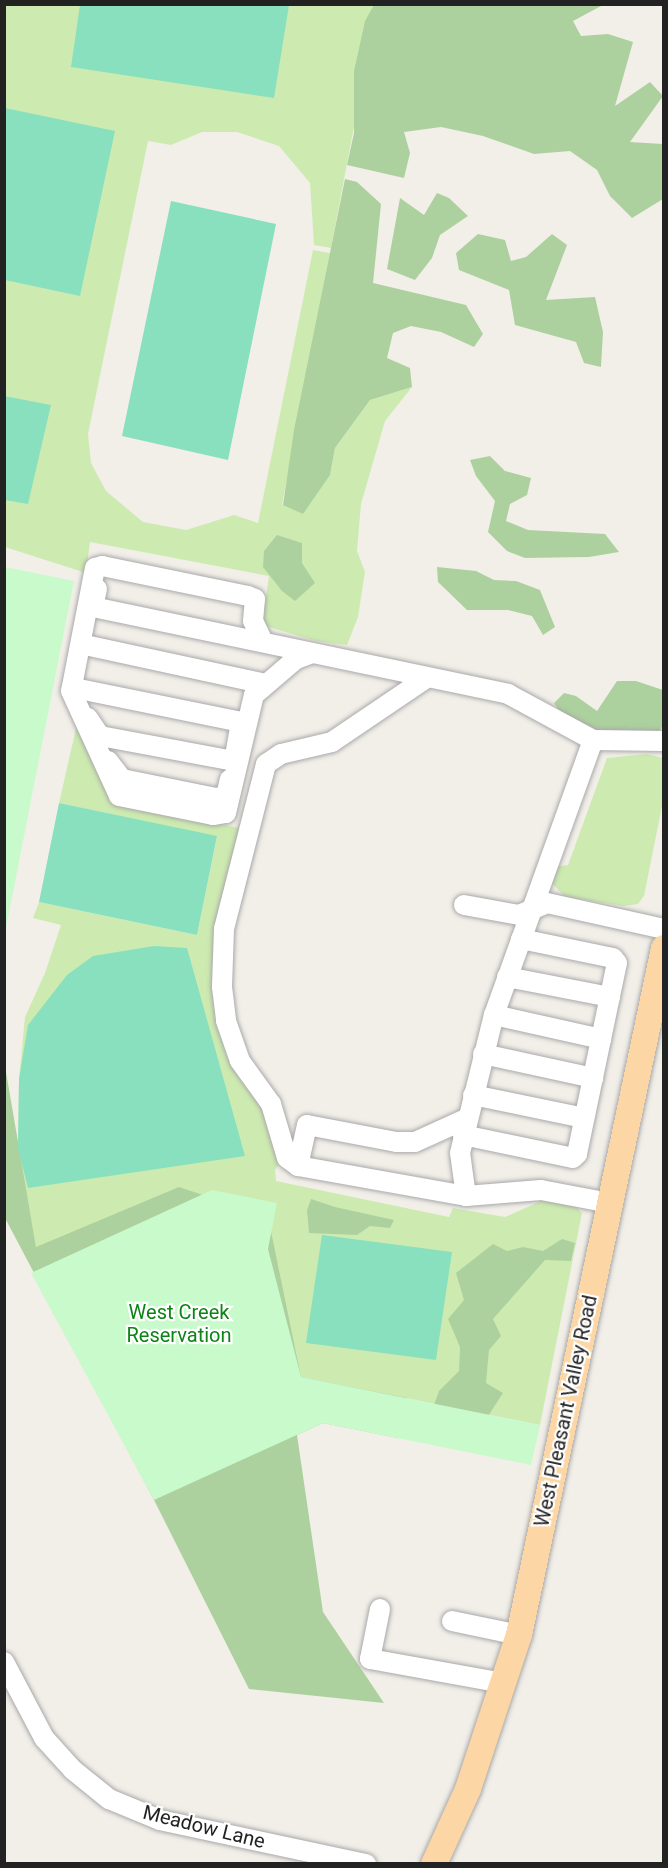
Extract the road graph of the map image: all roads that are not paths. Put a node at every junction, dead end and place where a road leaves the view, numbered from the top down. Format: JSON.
{"nodes":[{"id":1,"x":102,"y":566,"type":"junction"},
{"id":2,"x":93,"y":607,"type":"junction"},
{"id":3,"x":263,"y":642,"type":"junction"},
{"id":4,"x":85,"y":645,"type":"junction"},
{"id":5,"x":310,"y":654,"type":"junction"},
{"id":6,"x":425,"y":679,"type":"junction"},
{"id":7,"x":265,"y":684,"type":"junction"},
{"id":8,"x":79,"y":689,"type":"junction"},
{"id":9,"x":94,"y":733,"type":"junction"},
{"id":10,"x":593,"y":740,"type":"junction"},
{"id":11,"x":663,"y":741,"type":"edge"},
{"id":12,"x":234,"y":762,"type":"junction"},
{"id":13,"x":464,"y":905,"type":"dead end"},
{"id":14,"x":533,"y":908,"type":"junction"},
{"id":15,"x":663,"y":929,"type":"edge"},
{"id":16,"x":521,"y":939,"type":"junction"},
{"id":17,"x":663,"y":948,"type":"edge"},
{"id":18,"x":507,"y":977,"type":"junction"},
{"id":19,"x":610,"y":997,"type":"junction"},
{"id":20,"x":494,"y":1015,"type":"junction"},
{"id":21,"x":601,"y":1039,"type":"junction"},
{"id":22,"x":483,"y":1054,"type":"junction"},
{"id":23,"x":593,"y":1078,"type":"junction"},
{"id":24,"x":472,"y":1095,"type":"junction"},
{"id":25,"x":584,"y":1118,"type":"junction"},
{"id":26,"x":465,"y":1127,"type":"junction"},
{"id":27,"x":298,"y":1166,"type":"junction"},
{"id":28,"x":466,"y":1196,"type":"junction"},
{"id":29,"x":610,"y":1203,"type":"junction"},
{"id":30,"x":380,"y":1609,"type":"dead end"},
{"id":31,"x":452,"y":1621,"type":"dead end"},
{"id":32,"x":519,"y":1635,"type":"junction"},
{"id":33,"x":4,"y":1662,"type":"edge"},
{"id":34,"x":504,"y":1683,"type":"junction"},
{"id":35,"x":366,"y":1863,"type":"edge"},
{"id":36,"x":435,"y":1863,"type":"edge"}],
"edges":[{"from":1,"to":2,"type":"street"},
{"from":1,"to":3,"type":"street"},
{"from":1,"to":7,"type":"street"},
{"from":2,"to":3,"type":"street"},
{"from":2,"to":4,"type":"street"},
{"from":3,"to":5,"type":"street"},
{"from":4,"to":7,"type":"street"},
{"from":4,"to":8,"type":"street"},
{"from":5,"to":6,"type":"street"},
{"from":5,"to":7,"type":"street"},
{"from":6,"to":10,"type":"street"},
{"from":6,"to":27,"type":"street"},
{"from":8,"to":9,"type":"street"},
{"from":8,"to":12,"type":"street"},
{"from":9,"to":12,"type":"street"},
{"from":9,"to":12,"type":"street"},
{"from":10,"to":11,"type":"street"},
{"from":10,"to":14,"type":"street"},
{"from":13,"to":14,"type":"street"},
{"from":14,"to":15,"type":"street"},
{"from":14,"to":16,"type":"street"},
{"from":16,"to":18,"type":"street"},
{"from":16,"to":19,"type":"street"},
{"from":17,"to":29,"type":"main road","name":"West Pleasant Valley Road"},
{"from":18,"to":19,"type":"street"},
{"from":18,"to":20,"type":"street"},
{"from":19,"to":21,"type":"street"},
{"from":20,"to":21,"type":"street"},
{"from":20,"to":22,"type":"street"},
{"from":21,"to":23,"type":"street"},
{"from":22,"to":23,"type":"street"},
{"from":22,"to":24,"type":"street"},
{"from":23,"to":25,"type":"street"},
{"from":24,"to":25,"type":"street"},
{"from":24,"to":26,"type":"street"},
{"from":25,"to":26,"type":"street"},
{"from":26,"to":27,"type":"street"},
{"from":26,"to":28,"type":"street"},
{"from":27,"to":28,"type":"street"},
{"from":28,"to":29,"type":"street"},
{"from":29,"to":32,"type":"main road","name":"West Pleasant Valley Road"},
{"from":30,"to":34,"type":"street"},
{"from":31,"to":32,"type":"street"},
{"from":32,"to":34,"type":"main road","name":"West Pleasant Valley Road"},
{"from":33,"to":35,"type":"street","name":"Meadow Lane"},
{"from":34,"to":36,"type":"main road","name":"West Pleasant Valley Road"}]}
